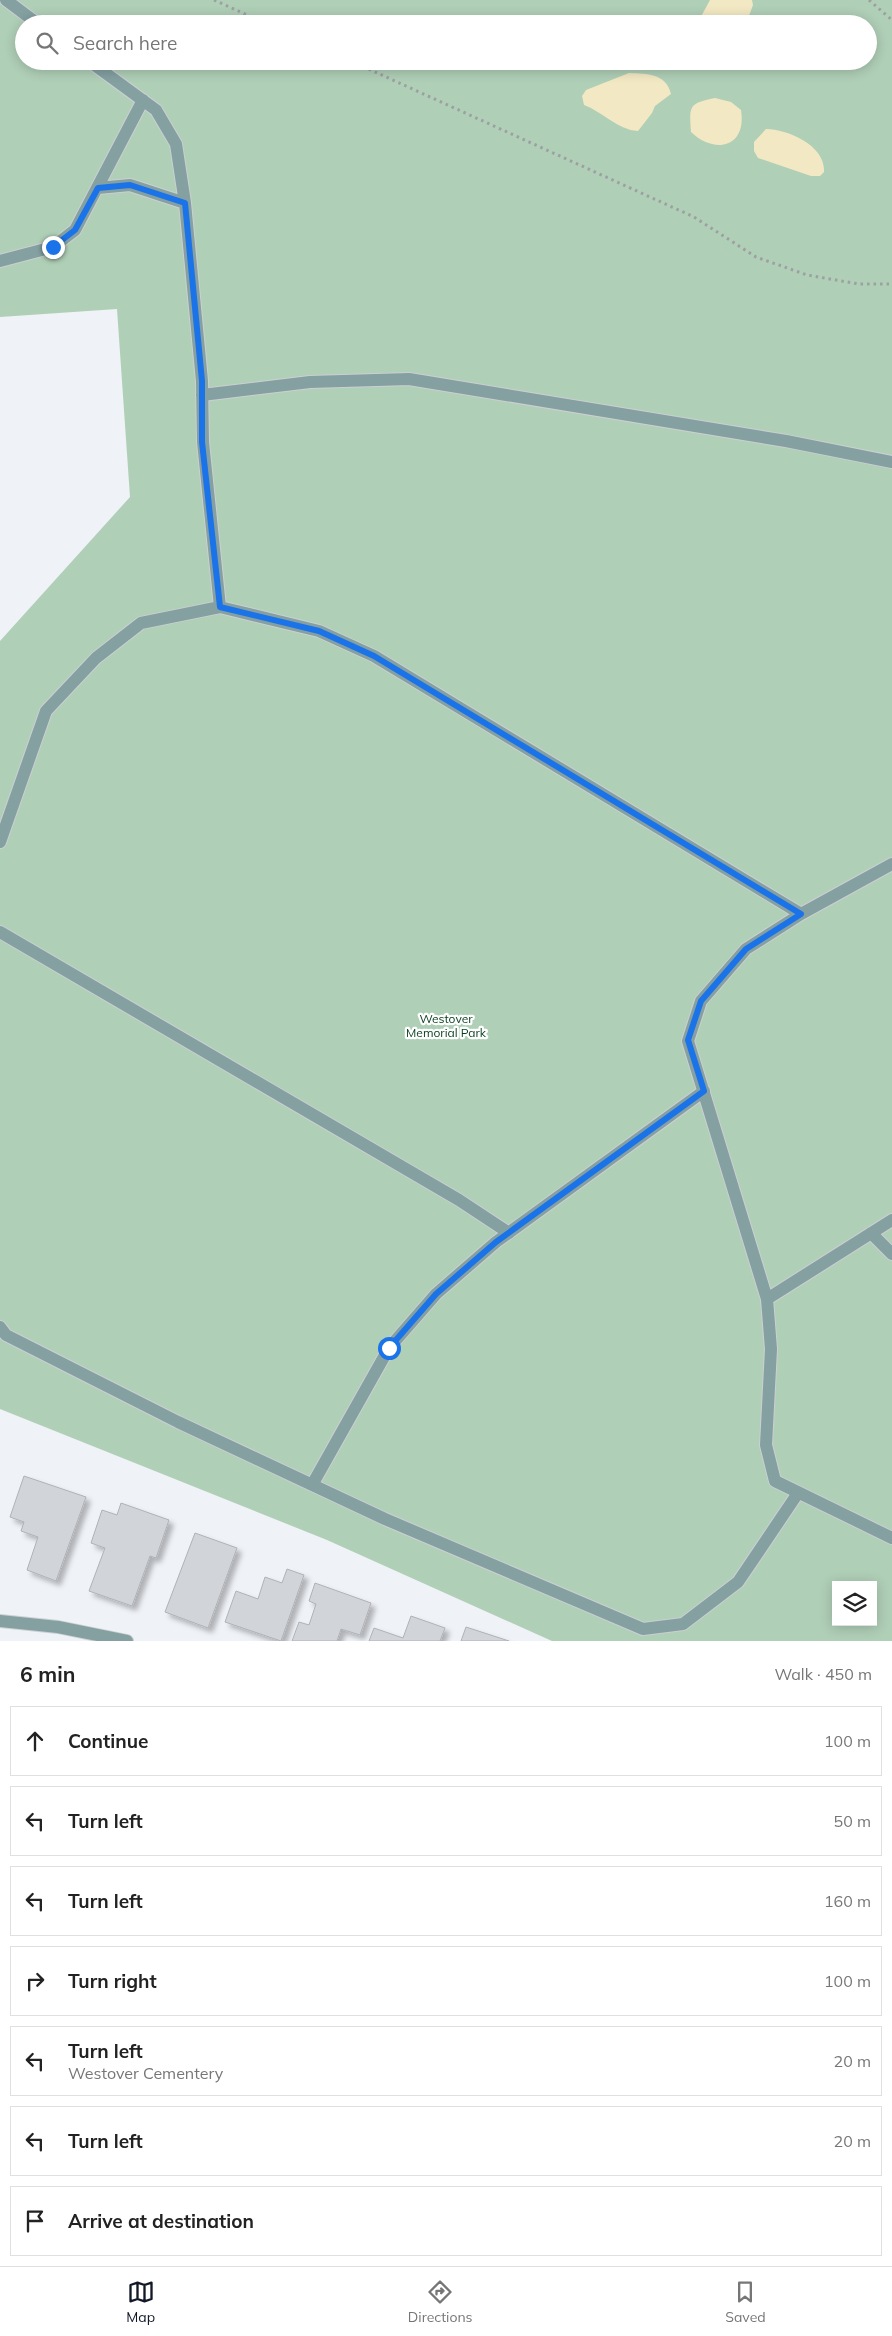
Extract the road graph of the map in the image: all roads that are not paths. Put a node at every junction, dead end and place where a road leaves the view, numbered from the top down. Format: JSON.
{"nodes":[{"id":1,"x":6,"y":0,"type":"edge"},
{"id":2,"x":26,"y":15,"type":"edge"},
{"id":3,"x":102,"y":70,"type":"edge"},
{"id":4,"x":143,"y":100,"type":"junction"},
{"id":5,"x":98,"y":188,"type":"junction"},
{"id":6,"x":185,"y":203,"type":"junction"},
{"id":7,"x":0,"y":261,"type":"edge"},
{"id":8,"x":202,"y":395,"type":"junction"},
{"id":9,"x":892,"y":462,"type":"edge"},
{"id":10,"x":220,"y":607,"type":"junction"},
{"id":11,"x":0,"y":842,"type":"edge"},
{"id":12,"x":892,"y":864,"type":"edge"},
{"id":13,"x":801,"y":914,"type":"junction"},
{"id":14,"x":0,"y":932,"type":"edge"},
{"id":15,"x":704,"y":1091,"type":"junction"},
{"id":16,"x":892,"y":1220,"type":"edge"},
{"id":17,"x":509,"y":1233,"type":"junction"},
{"id":18,"x":871,"y":1233,"type":"junction"},
{"id":19,"x":892,"y":1254,"type":"edge"},
{"id":20,"x":767,"y":1299,"type":"junction"},
{"id":21,"x":0,"y":1328,"type":"edge"},
{"id":22,"x":312,"y":1485,"type":"junction"},
{"id":23,"x":798,"y":1493,"type":"junction"},
{"id":24,"x":892,"y":1538,"type":"edge"},
{"id":25,"x":0,"y":1620,"type":"edge"},
{"id":26,"x":127,"y":1641,"type":"edge"}],
"edges":[{"from":1,"to":2,"type":"street"},
{"from":3,"to":4,"type":"street"},
{"from":4,"to":5,"type":"street"},
{"from":4,"to":6,"type":"street"},
{"from":5,"to":6,"type":"street"},
{"from":5,"to":7,"type":"street"},
{"from":6,"to":8,"type":"street"},
{"from":8,"to":9,"type":"street"},
{"from":8,"to":10,"type":"street"},
{"from":10,"to":11,"type":"street"},
{"from":10,"to":13,"type":"street"},
{"from":12,"to":13,"type":"street"},
{"from":13,"to":15,"type":"street"},
{"from":14,"to":17,"type":"street"},
{"from":15,"to":17,"type":"street"},
{"from":15,"to":20,"type":"street"},
{"from":16,"to":18,"type":"street"},
{"from":17,"to":22,"type":"street"},
{"from":18,"to":19,"type":"street"},
{"from":18,"to":20,"type":"street"},
{"from":20,"to":23,"type":"street"},
{"from":21,"to":22,"type":"street"},
{"from":22,"to":23,"type":"street"},
{"from":23,"to":24,"type":"street"},
{"from":25,"to":26,"type":"street"}]}
